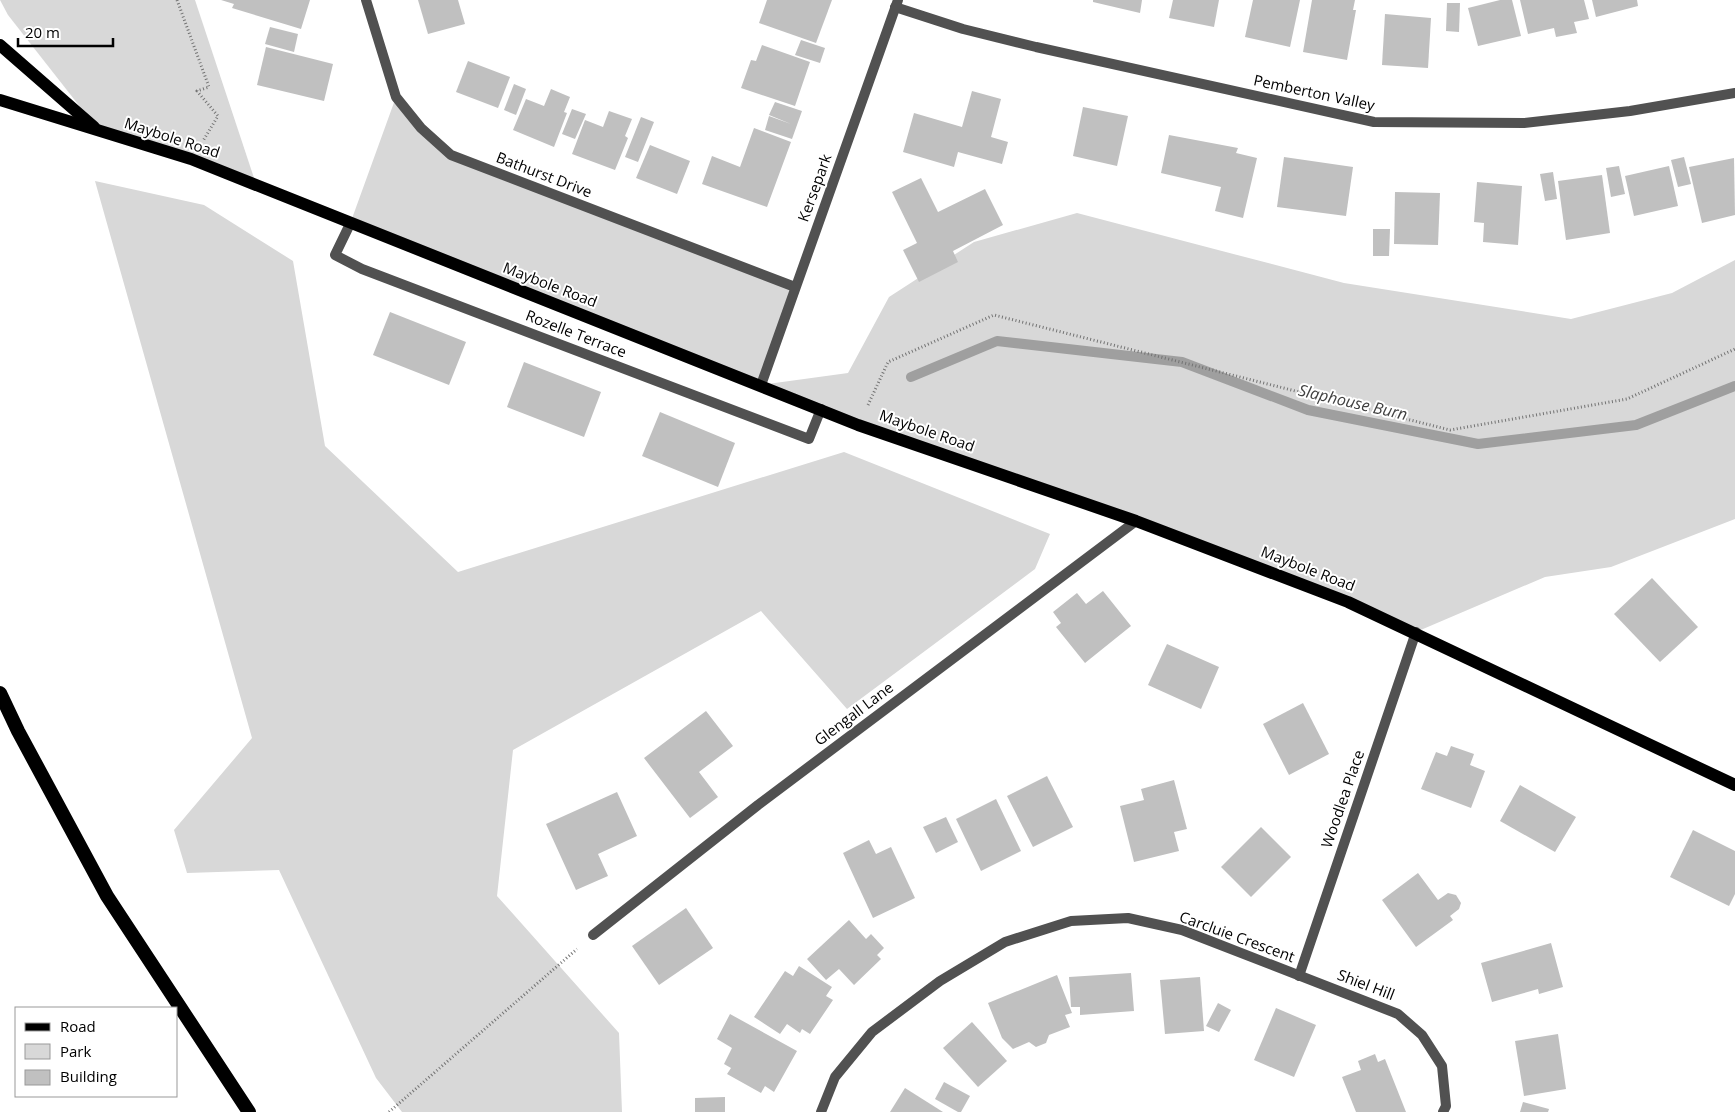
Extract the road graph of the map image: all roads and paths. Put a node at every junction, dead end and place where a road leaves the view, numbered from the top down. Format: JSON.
{"nodes":[{"id":1,"x":177,"y":0,"type":"edge"},
{"id":2,"x":366,"y":0,"type":"edge"},
{"id":3,"x":896,"y":3,"type":"edge"},
{"id":4,"x":0,"y":45,"type":"edge"},
{"id":5,"x":1735,"y":93,"type":"edge"},
{"id":6,"x":0,"y":100,"type":"edge"},
{"id":7,"x":99,"y":131,"type":"junction"},
{"id":8,"x":191,"y":159,"type":"junction"},
{"id":9,"x":350,"y":224,"type":"junction"},
{"id":10,"x":796,"y":287,"type":"junction"},
{"id":11,"x":1735,"y":349,"type":"edge"},
{"id":12,"x":761,"y":385,"type":"junction"},
{"id":13,"x":821,"y":409,"type":"junction"},
{"id":14,"x":858,"y":425,"type":"junction"},
{"id":15,"x":1136,"y":521,"type":"junction"},
{"id":16,"x":1416,"y":632,"type":"junction"},
{"id":17,"x":0,"y":693,"type":"edge"},
{"id":18,"x":1735,"y":785,"type":"edge"},
{"id":19,"x":593,"y":935,"type":"joint"},
{"id":20,"x":1299,"y":976,"type":"junction"},
{"id":21,"x":249,"y":1112,"type":"edge"},
{"id":22,"x":389,"y":1112,"type":"edge"},
{"id":23,"x":821,"y":1112,"type":"edge"},
{"id":24,"x":1443,"y":1112,"type":"edge"}],
"edges":[{"from":1,"to":8,"type":"path"},
{"from":2,"to":10,"type":"street","name":"Bathurst Drive"},
{"from":3,"to":5,"type":"street","name":"Pemberton Valley"},
{"from":3,"to":10,"type":"street","name":"Kersepark"},
{"from":4,"to":7,"type":"main road","name":"Maybole Road"},
{"from":6,"to":7,"type":"main road","name":"Maybole Road"},
{"from":7,"to":8,"type":"main road","name":"Maybole Road"},
{"from":8,"to":9,"type":"main road","name":"Maybole Road"},
{"from":9,"to":12,"type":"main road","name":"Maybole Road"},
{"from":9,"to":13,"type":"street","name":"Rozelle Terrace"},
{"from":10,"to":12,"type":"street","name":"Kersepark"},
{"from":11,"to":14,"type":"path"},
{"from":12,"to":13,"type":"main road","name":"Maybole Road"},
{"from":13,"to":14,"type":"main road","name":"Maybole Road"},
{"from":14,"to":15,"type":"main road","name":"Maybole Road"},
{"from":15,"to":16,"type":"main road","name":"Maybole Road"},
{"from":15,"to":19,"type":"street","name":"Glengall Lane"},
{"from":16,"to":18,"type":"main road","name":"Maybole Road"},
{"from":16,"to":20,"type":"street","name":"Woodlea Place"},
{"from":17,"to":21,"type":"highway"},
{"from":19,"to":22,"type":"path"},
{"from":20,"to":23,"type":"street","name":"Carcluie Crescent"},
{"from":20,"to":24,"type":"street","name":"Shiel Hill"}]}
